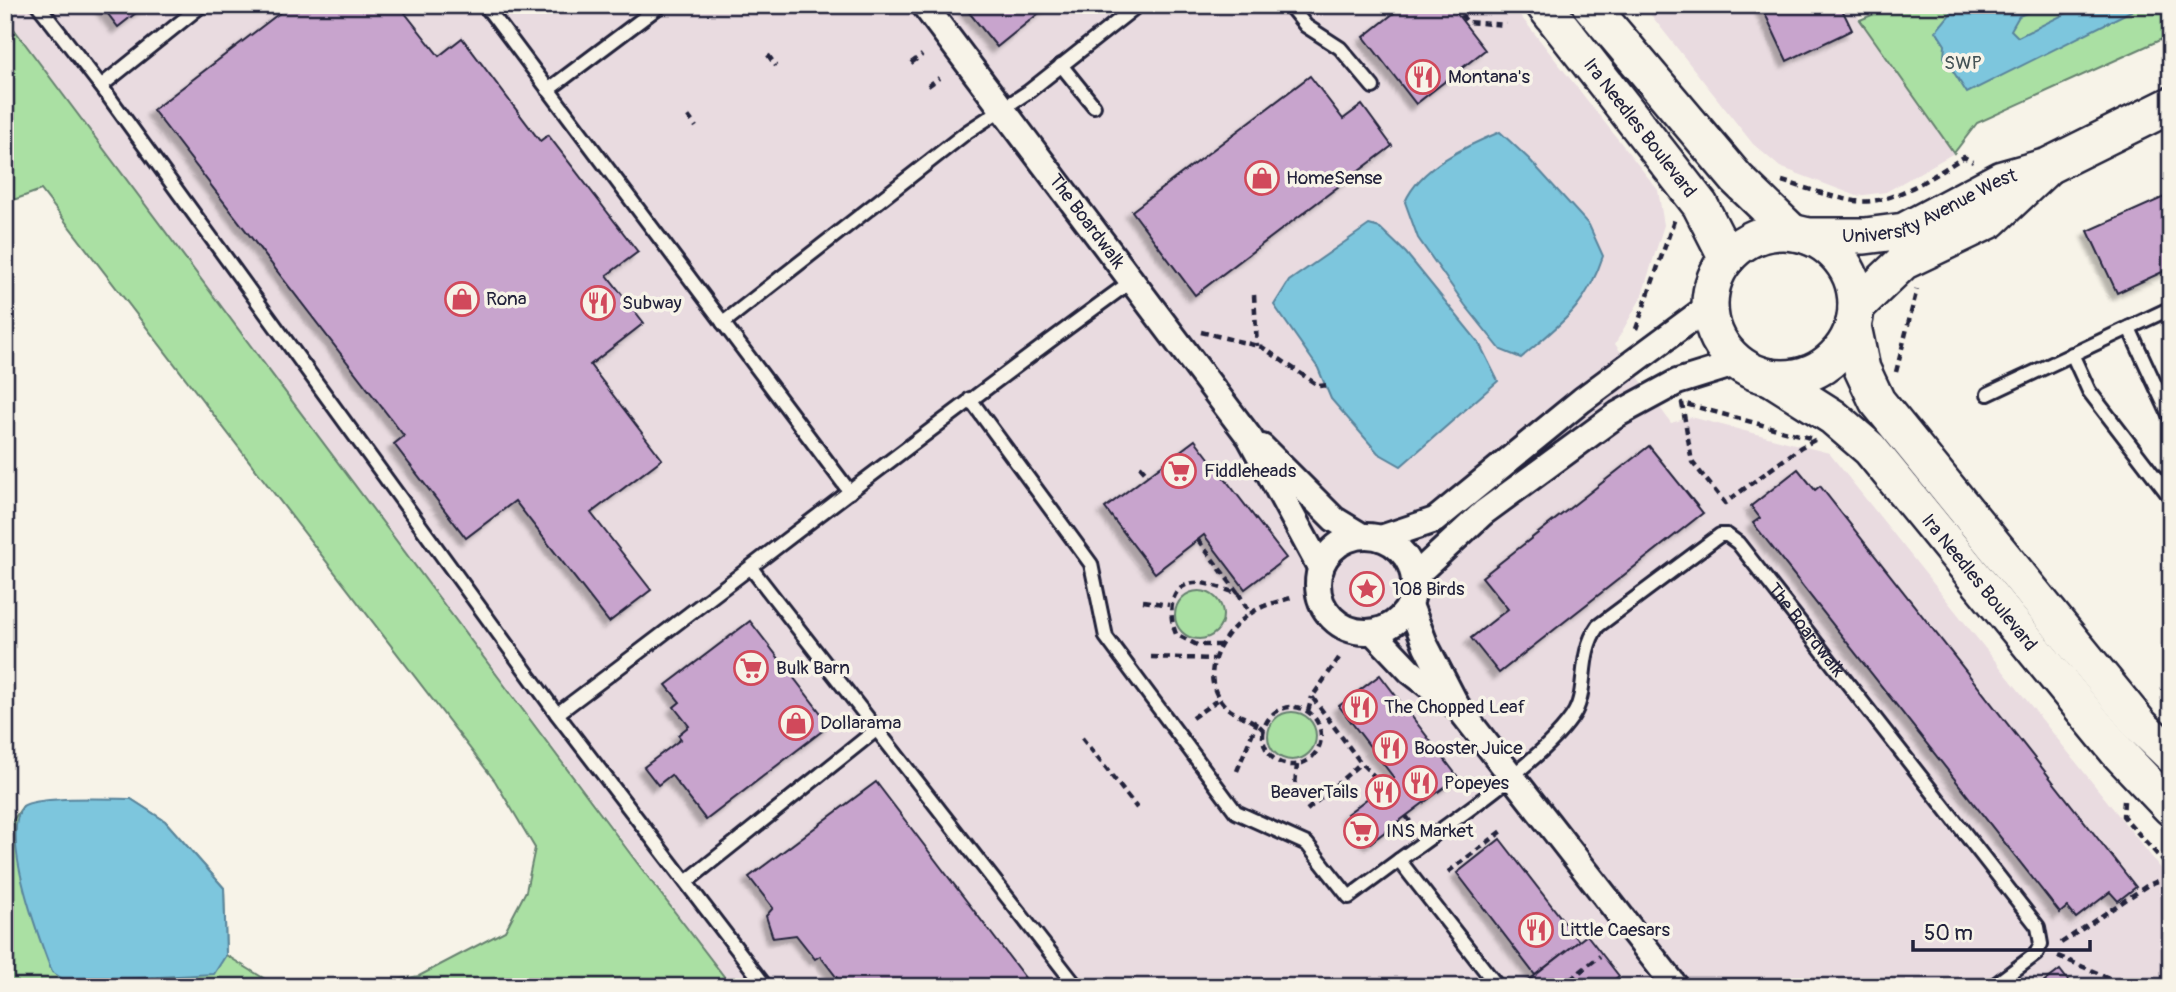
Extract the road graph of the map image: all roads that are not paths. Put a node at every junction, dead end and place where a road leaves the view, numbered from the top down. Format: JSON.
{"nodes":[{"id":1,"x":38,"y":5,"type":"edge"},
{"id":2,"x":202,"y":5,"type":"edge"},
{"id":3,"x":485,"y":5,"type":"edge"},
{"id":4,"x":661,"y":5,"type":"edge"},
{"id":5,"x":924,"y":5,"type":"edge"},
{"id":6,"x":1138,"y":5,"type":"edge"},
{"id":7,"x":1289,"y":5,"type":"edge"},
{"id":8,"x":1544,"y":5,"type":"edge"},
{"id":9,"x":1590,"y":5,"type":"edge"},
{"id":10,"x":1061,"y":65,"type":"junction"},
{"id":11,"x":101,"y":86,"type":"junction"},
{"id":12,"x":1373,"y":87,"type":"dead end"},
{"id":13,"x":548,"y":90,"type":"junction"},
{"id":14,"x":2171,"y":105,"type":"edge"},
{"id":15,"x":1094,"y":106,"type":"dead end"},
{"id":16,"x":1004,"y":108,"type":"junction"},
{"id":17,"x":2048,"y":166,"type":"junction"},
{"id":18,"x":1800,"y":234,"type":"junction"},
{"id":19,"x":1727,"y":258,"type":"junction"},
{"id":20,"x":1133,"y":281,"type":"junction"},
{"id":21,"x":1709,"y":306,"type":"junction"},
{"id":22,"x":2171,"y":308,"type":"edge"},
{"id":23,"x":1855,"y":316,"type":"junction"},
{"id":24,"x":723,"y":323,"type":"junction"},
{"id":25,"x":2129,"y":328,"type":"junction"},
{"id":26,"x":2072,"y":354,"type":"junction"},
{"id":27,"x":1738,"y":363,"type":"junction"},
{"id":28,"x":1770,"y":377,"type":"junction"},
{"id":29,"x":1988,"y":394,"type":"dead end"},
{"id":30,"x":970,"y":399,"type":"junction"},
{"id":31,"x":2171,"y":419,"type":"edge"},
{"id":32,"x":1250,"y":438,"type":"junction"},
{"id":33,"x":850,"y":492,"type":"junction"},
{"id":34,"x":2171,"y":498,"type":"edge"},
{"id":35,"x":1372,"y":537,"type":"junction"},
{"id":36,"x":751,"y":568,"type":"junction"},
{"id":37,"x":1321,"y":569,"type":"junction"},
{"id":38,"x":1414,"y":577,"type":"junction"},
{"id":39,"x":1410,"y":605,"type":"junction"},
{"id":40,"x":1373,"y":632,"type":"junction"},
{"id":41,"x":1457,"y":706,"type":"junction"},
{"id":42,"x":557,"y":714,"type":"junction"},
{"id":43,"x":876,"y":730,"type":"junction"},
{"id":44,"x":2171,"y":755,"type":"edge"},
{"id":45,"x":1512,"y":774,"type":"junction"},
{"id":46,"x":2171,"y":808,"type":"edge"},
{"id":47,"x":1399,"y":860,"type":"junction"},
{"id":48,"x":686,"y":882,"type":"junction"},
{"id":49,"x":765,"y":987,"type":"edge"},
{"id":50,"x":1077,"y":987,"type":"edge"},
{"id":51,"x":1498,"y":987,"type":"edge"},
{"id":52,"x":1676,"y":987,"type":"edge"},
{"id":53,"x":1992,"y":987,"type":"edge"}],
"edges":[{"from":1,"to":11,"type":"lane"},
{"from":2,"to":11,"type":"lane"},
{"from":3,"to":13,"type":"lane"},
{"from":4,"to":13,"type":"lane"},
{"from":5,"to":16,"type":"street","name":"The Boardwalk"},
{"from":6,"to":10,"type":"lane"},
{"from":7,"to":12,"type":"lane"},
{"from":8,"to":19,"type":"main road","name":"Ira Needles Boulevard"},
{"from":9,"to":18,"type":"main road","name":"Ira Needles Boulevard"},
{"from":10,"to":15,"type":"lane"},
{"from":10,"to":16,"type":"lane"},
{"from":11,"to":42,"type":"lane"},
{"from":13,"to":24,"type":"lane"},
{"from":14,"to":17,"type":"main road","name":"University Avenue West"},
{"from":16,"to":20,"type":"street","name":"The Boardwalk"},
{"from":16,"to":24,"type":"lane"},
{"from":17,"to":18,"type":"main road","name":"University Avenue West"},
{"from":17,"to":23,"type":"main road","name":"University Avenue West"},
{"from":18,"to":19,"type":"main road"},
{"from":18,"to":23,"type":"main road"},
{"from":19,"to":21,"type":"main road"},
{"from":20,"to":30,"type":"lane"},
{"from":20,"to":32,"type":"street","name":"The Boardwalk"},
{"from":21,"to":27,"type":"main road"},
{"from":21,"to":35,"type":"street"},
{"from":22,"to":25,"type":"lane"},
{"from":23,"to":28,"type":"main road"},
{"from":23,"to":44,"type":"main road","name":"Ira Needles Boulevard"},
{"from":24,"to":33,"type":"lane"},
{"from":25,"to":26,"type":"lane"},
{"from":25,"to":31,"type":"lane"},
{"from":26,"to":29,"type":"lane"},
{"from":26,"to":34,"type":"lane"},
{"from":27,"to":28,"type":"main road"},
{"from":27,"to":38,"type":"street"},
{"from":28,"to":46,"type":"main road","name":"Ira Needles Boulevard"},
{"from":30,"to":33,"type":"lane"},
{"from":30,"to":47,"type":"lane"},
{"from":32,"to":35,"type":"street","name":"The Boardwalk"},
{"from":32,"to":37,"type":"street","name":"The Boardwalk"},
{"from":33,"to":36,"type":"lane"},
{"from":35,"to":37,"type":"street"},
{"from":35,"to":38,"type":"street"},
{"from":36,"to":42,"type":"lane"},
{"from":36,"to":43,"type":"lane"},
{"from":37,"to":40,"type":"street"},
{"from":38,"to":39,"type":"street"},
{"from":39,"to":40,"type":"street"},
{"from":39,"to":41,"type":"street"},
{"from":40,"to":41,"type":"street"},
{"from":41,"to":45,"type":"street"},
{"from":42,"to":48,"type":"lane"},
{"from":43,"to":48,"type":"lane"},
{"from":43,"to":50,"type":"lane"},
{"from":45,"to":47,"type":"lane"},
{"from":45,"to":52,"type":"street"},
{"from":45,"to":53,"type":"lane","name":"The Boardwalk"},
{"from":47,"to":51,"type":"lane"},
{"from":48,"to":49,"type":"lane"}]}
